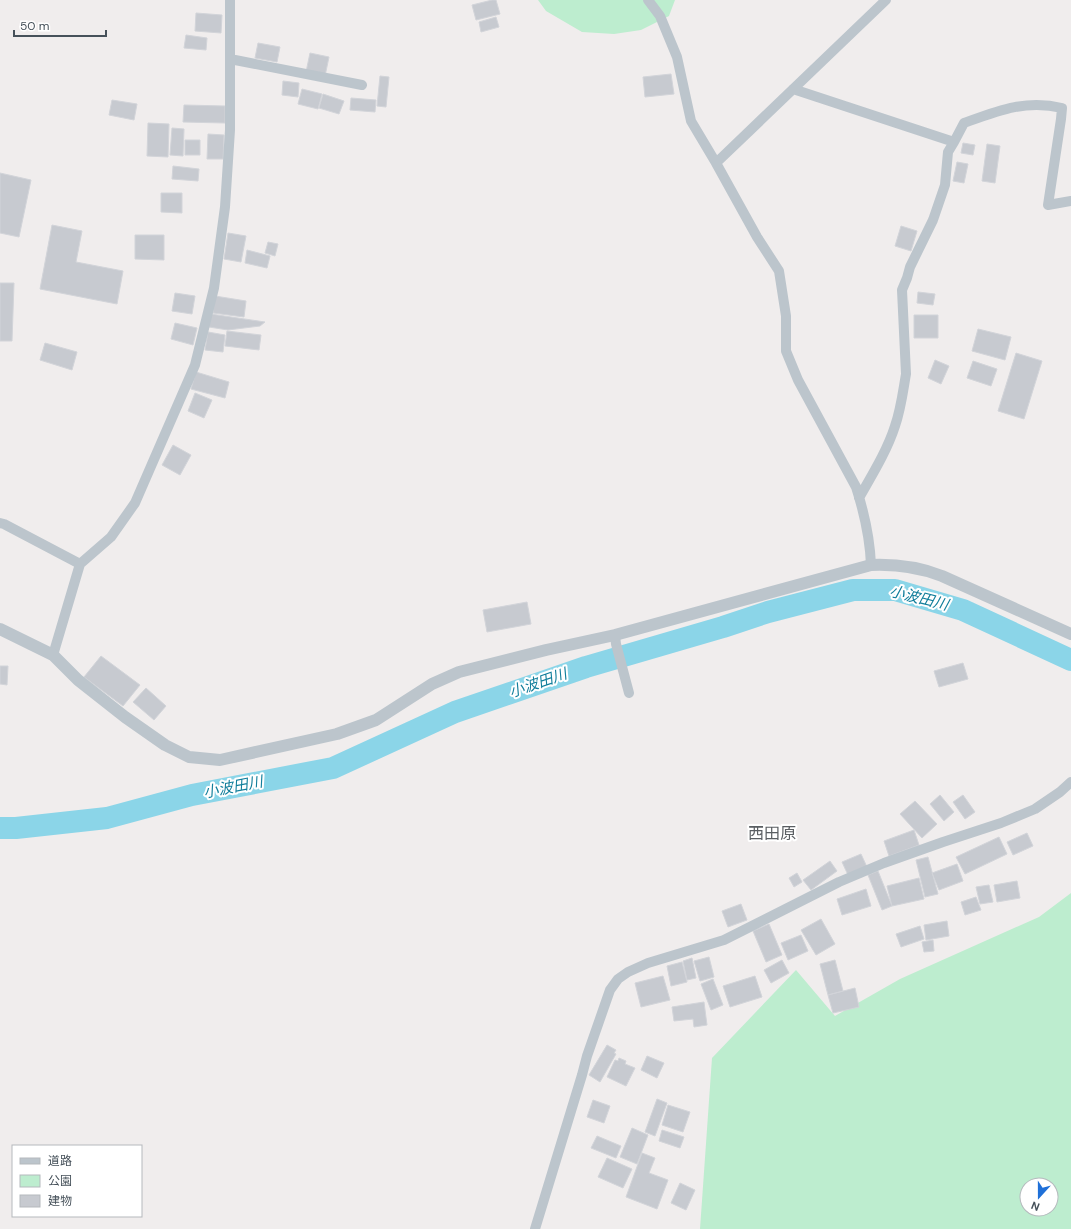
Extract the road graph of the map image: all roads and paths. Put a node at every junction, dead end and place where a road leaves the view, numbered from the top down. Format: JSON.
{"nodes":[{"id":1,"x":230,"y":0,"type":"edge"},
{"id":2,"x":648,"y":0,"type":"edge"},
{"id":3,"x":886,"y":0,"type":"edge"},
{"id":4,"x":230,"y":59,"type":"junction"},
{"id":5,"x":362,"y":85,"type":"dead end"},
{"id":6,"x":793,"y":89,"type":"junction"},
{"id":7,"x":954,"y":142,"type":"junction"},
{"id":8,"x":716,"y":164,"type":"junction"},
{"id":9,"x":1071,"y":200,"type":"edge"},
{"id":10,"x":859,"y":498,"type":"junction"},
{"id":11,"x":0,"y":523,"type":"edge"},
{"id":12,"x":80,"y":564,"type":"junction"},
{"id":13,"x":871,"y":565,"type":"junction"},
{"id":14,"x":0,"y":630,"type":"edge"},
{"id":15,"x":1071,"y":634,"type":"edge"},
{"id":16,"x":616,"y":639,"type":"junction"},
{"id":17,"x":53,"y":655,"type":"junction"},
{"id":18,"x":629,"y":693,"type":"dead end"},
{"id":19,"x":1071,"y":782,"type":"edge"},
{"id":20,"x":535,"y":1229,"type":"edge"}],
"edges":[{"from":1,"to":4,"type":"street"},
{"from":2,"to":8,"type":"street"},
{"from":3,"to":6,"type":"street"},
{"from":4,"to":5,"type":"street"},
{"from":4,"to":12,"type":"street"},
{"from":6,"to":7,"type":"street"},
{"from":6,"to":8,"type":"street"},
{"from":7,"to":9,"type":"street"},
{"from":7,"to":10,"type":"street"},
{"from":8,"to":10,"type":"street"},
{"from":10,"to":13,"type":"street"},
{"from":11,"to":12,"type":"street"},
{"from":12,"to":17,"type":"street"},
{"from":13,"to":15,"type":"street"},
{"from":13,"to":16,"type":"street"},
{"from":14,"to":17,"type":"street"},
{"from":16,"to":17,"type":"street"},
{"from":16,"to":18,"type":"street"},
{"from":19,"to":20,"type":"street"}]}
